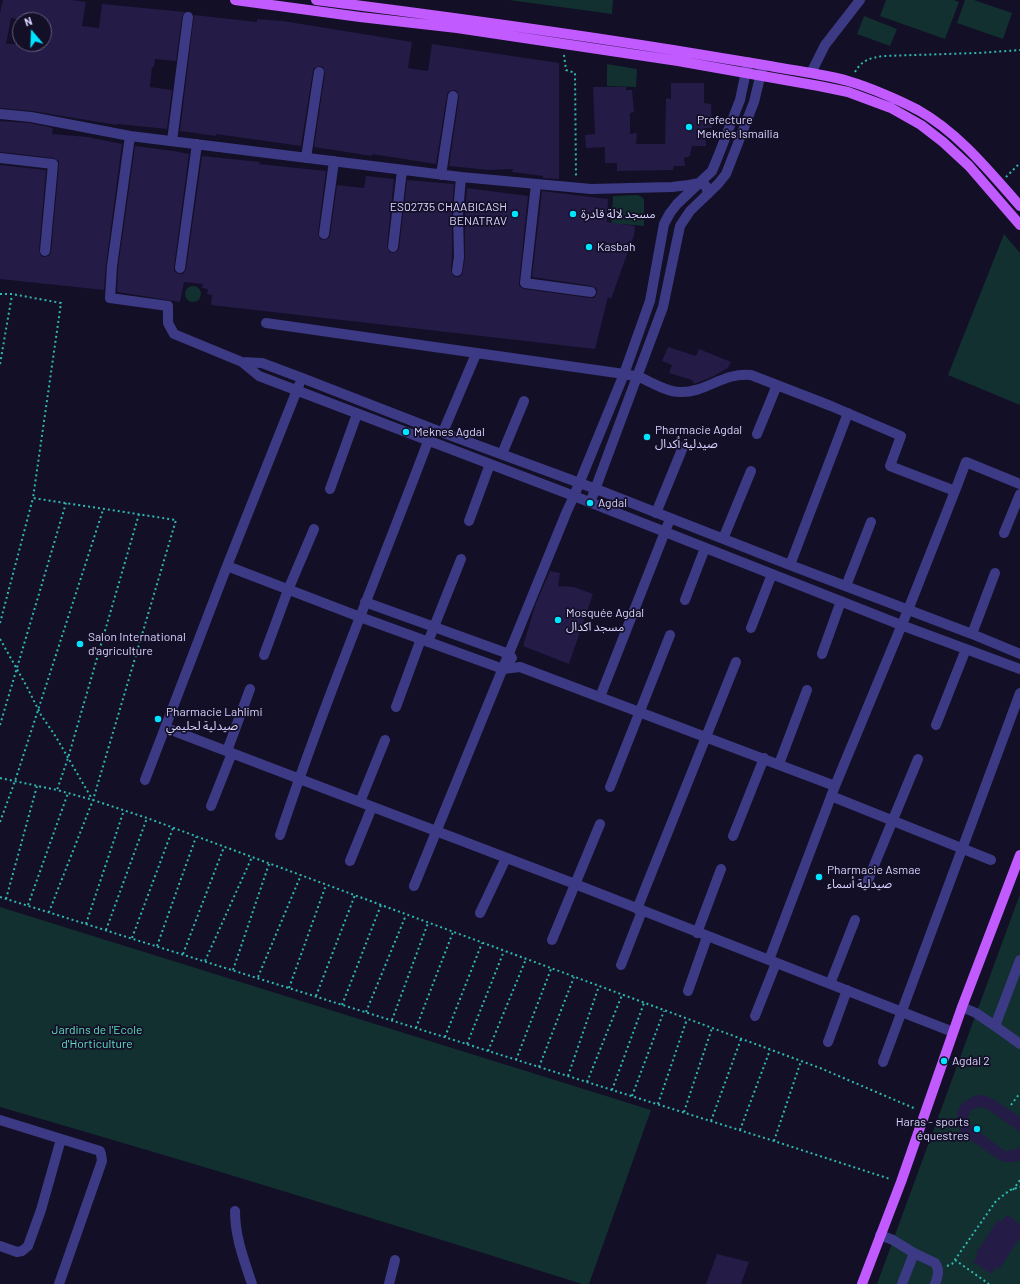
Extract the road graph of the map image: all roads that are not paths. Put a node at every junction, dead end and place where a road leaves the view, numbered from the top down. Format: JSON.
{"nodes":[{"id":1,"x":235,"y":0,"type":"edge"},
{"id":2,"x":316,"y":0,"type":"edge"},
{"id":3,"x":860,"y":0,"type":"edge"},
{"id":4,"x":188,"y":17,"type":"dead end"},
{"id":5,"x":748,"y":62,"type":"junction"},
{"id":6,"x":763,"y":65,"type":"junction"},
{"id":7,"x":319,"y":72,"type":"dead end"},
{"id":8,"x":746,"y":73,"type":"junction"},
{"id":9,"x":811,"y":73,"type":"junction"},
{"id":10,"x":761,"y":76,"type":"junction"},
{"id":11,"x":452,"y":96,"type":"dead end"},
{"id":12,"x":0,"y":114,"type":"edge"},
{"id":13,"x":130,"y":136,"type":"junction"},
{"id":14,"x":172,"y":141,"type":"junction"},
{"id":15,"x":197,"y":144,"type":"junction"},
{"id":16,"x":0,"y":158,"type":"edge"},
{"id":17,"x":306,"y":158,"type":"junction"},
{"id":18,"x":334,"y":161,"type":"junction"},
{"id":19,"x":402,"y":170,"type":"junction"},
{"id":20,"x":441,"y":175,"type":"junction"},
{"id":21,"x":461,"y":177,"type":"junction"},
{"id":22,"x":700,"y":183,"type":"junction"},
{"id":23,"x":536,"y":184,"type":"junction"},
{"id":24,"x":672,"y":187,"type":"junction"},
{"id":25,"x":689,"y":193,"type":"junction"},
{"id":26,"x":707,"y":195,"type":"junction"},
{"id":27,"x":1020,"y":206,"type":"edge"},
{"id":28,"x":1020,"y":225,"type":"edge"},
{"id":29,"x":324,"y":234,"type":"dead end"},
{"id":30,"x":393,"y":247,"type":"dead end"},
{"id":31,"x":45,"y":251,"type":"dead end"},
{"id":32,"x":180,"y":268,"type":"dead end"},
{"id":33,"x":457,"y":271,"type":"dead end"},
{"id":34,"x":591,"y":292,"type":"dead end"},
{"id":35,"x":266,"y":323,"type":"dead end"},
{"id":36,"x":476,"y":354,"type":"junction"},
{"id":37,"x":242,"y":362,"type":"junction"},
{"id":38,"x":624,"y":374,"type":"junction"},
{"id":39,"x":637,"y":376,"type":"junction"},
{"id":40,"x":302,"y":378,"type":"junction"},
{"id":41,"x":777,"y":386,"type":"junction"},
{"id":42,"x":297,"y":391,"type":"junction"},
{"id":43,"x":524,"y":401,"type":"dead end"},
{"id":44,"x":848,"y":413,"type":"junction"},
{"id":45,"x":357,"y":414,"type":"junction"},
{"id":46,"x":433,"y":429,"type":"junction"},
{"id":47,"x":443,"y":432,"type":"junction"},
{"id":48,"x":757,"y":434,"type":"dead end"},
{"id":49,"x":429,"y":441,"type":"junction"},
{"id":50,"x":683,"y":447,"type":"dead end"},
{"id":51,"x":502,"y":454,"type":"junction"},
{"id":52,"x":490,"y":464,"type":"junction"},
{"id":53,"x":751,"y":471,"type":"dead end"},
{"id":54,"x":579,"y":483,"type":"junction"},
{"id":55,"x":1020,"y":484,"type":"edge"},
{"id":56,"x":330,"y":489,"type":"dead end"},
{"id":57,"x":596,"y":489,"type":"junction"},
{"id":58,"x":955,"y":491,"type":"junction"},
{"id":59,"x":1020,"y":494,"type":"edge"},
{"id":60,"x":574,"y":496,"type":"junction"},
{"id":61,"x":590,"y":503,"type":"junction"},
{"id":62,"x":656,"y":513,"type":"junction"},
{"id":63,"x":670,"y":518,"type":"junction"},
{"id":64,"x":469,"y":521,"type":"dead end"},
{"id":65,"x":871,"y":522,"type":"dead end"},
{"id":66,"x":314,"y":529,"type":"dead end"},
{"id":67,"x":665,"y":533,"type":"junction"},
{"id":68,"x":1004,"y":533,"type":"dead end"},
{"id":69,"x":723,"y":539,"type":"junction"},
{"id":70,"x":704,"y":548,"type":"junction"},
{"id":71,"x":461,"y":559,"type":"dead end"},
{"id":72,"x":790,"y":565,"type":"junction"},
{"id":73,"x":227,"y":566,"type":"junction"},
{"id":74,"x":995,"y":573,"type":"dead end"},
{"id":75,"x":772,"y":574,"type":"junction"},
{"id":76,"x":846,"y":586,"type":"junction"},
{"id":77,"x":288,"y":590,"type":"junction"},
{"id":78,"x":685,"y":600,"type":"dead end"},
{"id":79,"x":841,"y":601,"type":"junction"},
{"id":80,"x":365,"y":602,"type":"junction"},
{"id":81,"x":908,"y":610,"type":"junction"},
{"id":82,"x":360,"y":617,"type":"junction"},
{"id":83,"x":901,"y":625,"type":"junction"},
{"id":84,"x":435,"y":626,"type":"junction"},
{"id":85,"x":751,"y":628,"type":"dead end"},
{"id":86,"x":972,"y":634,"type":"junction"},
{"id":87,"x":670,"y":635,"type":"dead end"},
{"id":88,"x":425,"y":640,"type":"junction"},
{"id":89,"x":966,"y":649,"type":"junction"},
{"id":90,"x":264,"y":654,"type":"dead end"},
{"id":91,"x":509,"y":654,"type":"junction"},
{"id":92,"x":822,"y":654,"type":"dead end"},
{"id":93,"x":1020,"y":654,"type":"edge"},
{"id":94,"x":736,"y":662,"type":"dead end"},
{"id":95,"x":520,"y":667,"type":"junction"},
{"id":96,"x":503,"y":669,"type":"junction"},
{"id":97,"x":1020,"y":669,"type":"edge"},
{"id":98,"x":250,"y":689,"type":"dead end"},
{"id":99,"x":807,"y":690,"type":"dead end"},
{"id":100,"x":1020,"y":693,"type":"edge"},
{"id":101,"x":600,"y":697,"type":"junction"},
{"id":102,"x":396,"y":707,"type":"dead end"},
{"id":103,"x":639,"y":711,"type":"junction"},
{"id":104,"x":936,"y":725,"type":"dead end"},
{"id":105,"x":166,"y":728,"type":"junction"},
{"id":106,"x":706,"y":736,"type":"junction"},
{"id":107,"x":385,"y":740,"type":"dead end"},
{"id":108,"x":229,"y":752,"type":"junction"},
{"id":109,"x":764,"y":758,"type":"junction"},
{"id":110,"x":918,"y":759,"type":"dead end"},
{"id":111,"x":779,"y":764,"type":"junction"},
{"id":112,"x":299,"y":778,"type":"junction"},
{"id":113,"x":145,"y":780,"type":"dead end"},
{"id":114,"x":610,"y":787,"type":"dead end"},
{"id":115,"x":833,"y":791,"type":"junction"},
{"id":116,"x":360,"y":802,"type":"junction"},
{"id":117,"x":211,"y":806,"type":"dead end"},
{"id":118,"x":372,"y":807,"type":"junction"},
{"id":119,"x":893,"y":819,"type":"junction"},
{"id":120,"x":600,"y":824,"type":"dead end"},
{"id":121,"x":436,"y":832,"type":"junction"},
{"id":122,"x":280,"y":835,"type":"dead end"},
{"id":123,"x":733,"y":836,"type":"dead end"},
{"id":124,"x":962,"y":847,"type":"junction"},
{"id":125,"x":1020,"y":855,"type":"edge"},
{"id":126,"x":506,"y":858,"type":"junction"},
{"id":127,"x":991,"y":860,"type":"dead end"},
{"id":128,"x":350,"y":861,"type":"dead end"},
{"id":129,"x":721,"y":869,"type":"dead end"},
{"id":130,"x":575,"y":884,"type":"junction"},
{"id":131,"x":866,"y":885,"type":"dead end"},
{"id":132,"x":414,"y":886,"type":"dead end"},
{"id":133,"x":639,"y":910,"type":"junction"},
{"id":134,"x":480,"y":913,"type":"dead end"},
{"id":135,"x":855,"y":920,"type":"dead end"},
{"id":136,"x":697,"y":933,"type":"junction"},
{"id":137,"x":707,"y":937,"type":"junction"},
{"id":138,"x":552,"y":940,"type":"dead end"},
{"id":139,"x":1020,"y":960,"type":"edge"},
{"id":140,"x":772,"y":962,"type":"junction"},
{"id":141,"x":621,"y":965,"type":"dead end"},
{"id":142,"x":830,"y":984,"type":"junction"},
{"id":143,"x":847,"y":990,"type":"junction"},
{"id":144,"x":688,"y":991,"type":"dead end"},
{"id":145,"x":962,"y":1007,"type":"junction"},
{"id":146,"x":901,"y":1012,"type":"junction"},
{"id":147,"x":755,"y":1016,"type":"dead end"},
{"id":148,"x":995,"y":1026,"type":"junction"},
{"id":149,"x":953,"y":1032,"type":"junction"},
{"id":150,"x":828,"y":1042,"type":"dead end"},
{"id":151,"x":1020,"y":1044,"type":"edge"},
{"id":152,"x":883,"y":1062,"type":"dead end"},
{"id":153,"x":0,"y":1120,"type":"edge"},
{"id":154,"x":61,"y":1139,"type":"junction"},
{"id":155,"x":235,"y":1210,"type":"dead end"},
{"id":156,"x":880,"y":1235,"type":"junction"},
{"id":157,"x":0,"y":1246,"type":"edge"},
{"id":158,"x":914,"y":1253,"type":"junction"},
{"id":159,"x":395,"y":1260,"type":"dead end"},
{"id":160,"x":59,"y":1284,"type":"edge"},
{"id":161,"x":252,"y":1284,"type":"edge"},
{"id":162,"x":389,"y":1284,"type":"edge"},
{"id":163,"x":862,"y":1284,"type":"edge"},
{"id":164,"x":902,"y":1284,"type":"edge"},
{"id":165,"x":935,"y":1284,"type":"edge"}],
"edges":[{"from":1,"to":8,"type":"main road"},
{"from":2,"to":5,"type":"main road"},
{"from":3,"to":9,"type":"street"},
{"from":4,"to":14,"type":"street"},
{"from":5,"to":6,"type":"main road"},
{"from":5,"to":8,"type":"street"},
{"from":6,"to":9,"type":"main road"},
{"from":6,"to":10,"type":"street"},
{"from":7,"to":17,"type":"street"},
{"from":8,"to":10,"type":"main road"},
{"from":8,"to":22,"type":"street"},
{"from":9,"to":27,"type":"main road"},
{"from":10,"to":26,"type":"street"},
{"from":10,"to":28,"type":"main road"},
{"from":11,"to":20,"type":"street"},
{"from":12,"to":13,"type":"street"},
{"from":13,"to":14,"type":"street"},
{"from":13,"to":37,"type":"street"},
{"from":14,"to":15,"type":"street"},
{"from":15,"to":17,"type":"street"},
{"from":15,"to":32,"type":"street"},
{"from":16,"to":31,"type":"street"},
{"from":17,"to":18,"type":"street"},
{"from":18,"to":19,"type":"street"},
{"from":18,"to":29,"type":"street"},
{"from":19,"to":20,"type":"street"},
{"from":19,"to":30,"type":"street"},
{"from":20,"to":21,"type":"street"},
{"from":21,"to":23,"type":"street"},
{"from":21,"to":33,"type":"street"},
{"from":22,"to":24,"type":"street"},
{"from":22,"to":25,"type":"street"},
{"from":22,"to":26,"type":"street"},
{"from":23,"to":24,"type":"street"},
{"from":23,"to":34,"type":"street"},
{"from":24,"to":25,"type":"street"},
{"from":25,"to":26,"type":"street"},
{"from":25,"to":38,"type":"street"},
{"from":26,"to":39,"type":"street"},
{"from":35,"to":36,"type":"street"},
{"from":36,"to":38,"type":"street"},
{"from":36,"to":47,"type":"street"},
{"from":37,"to":40,"type":"street"},
{"from":37,"to":42,"type":"street"},
{"from":38,"to":39,"type":"street"},
{"from":38,"to":54,"type":"street"},
{"from":39,"to":41,"type":"street"},
{"from":39,"to":57,"type":"street"},
{"from":40,"to":42,"type":"street"},
{"from":40,"to":46,"type":"street"},
{"from":41,"to":44,"type":"street"},
{"from":41,"to":48,"type":"street"},
{"from":42,"to":45,"type":"street"},
{"from":42,"to":73,"type":"street"},
{"from":43,"to":51,"type":"street"},
{"from":44,"to":58,"type":"street"},
{"from":44,"to":72,"type":"street"},
{"from":45,"to":49,"type":"street"},
{"from":45,"to":56,"type":"street"},
{"from":46,"to":47,"type":"street"},
{"from":46,"to":49,"type":"street"},
{"from":47,"to":51,"type":"street"},
{"from":49,"to":52,"type":"street"},
{"from":49,"to":80,"type":"street"},
{"from":50,"to":62,"type":"street"},
{"from":51,"to":54,"type":"street"},
{"from":52,"to":60,"type":"street"},
{"from":52,"to":64,"type":"street"},
{"from":53,"to":69,"type":"street"},
{"from":54,"to":57,"type":"street"},
{"from":54,"to":60,"type":"street"},
{"from":55,"to":58,"type":"street"},
{"from":57,"to":61,"type":"street"},
{"from":57,"to":62,"type":"street"},
{"from":58,"to":81,"type":"street"},
{"from":59,"to":68,"type":"street"},
{"from":60,"to":61,"type":"street"},
{"from":60,"to":91,"type":"street"},
{"from":61,"to":67,"type":"street"},
{"from":62,"to":63,"type":"street"},
{"from":63,"to":67,"type":"street"},
{"from":63,"to":69,"type":"street"},
{"from":65,"to":76,"type":"street"},
{"from":66,"to":77,"type":"street"},
{"from":67,"to":70,"type":"street"},
{"from":67,"to":101,"type":"street"},
{"from":69,"to":72,"type":"street"},
{"from":70,"to":75,"type":"street"},
{"from":70,"to":78,"type":"street"},
{"from":71,"to":84,"type":"street"},
{"from":72,"to":76,"type":"street"},
{"from":73,"to":77,"type":"street"},
{"from":73,"to":105,"type":"street"},
{"from":74,"to":86,"type":"street"},
{"from":75,"to":79,"type":"street"},
{"from":75,"to":85,"type":"street"},
{"from":76,"to":81,"type":"street"},
{"from":77,"to":82,"type":"street"},
{"from":77,"to":90,"type":"street"},
{"from":79,"to":83,"type":"street"},
{"from":79,"to":92,"type":"street"},
{"from":80,"to":82,"type":"street"},
{"from":80,"to":84,"type":"street"},
{"from":81,"to":83,"type":"street"},
{"from":81,"to":86,"type":"street"},
{"from":82,"to":88,"type":"street"},
{"from":82,"to":112,"type":"street"},
{"from":83,"to":89,"type":"street"},
{"from":83,"to":115,"type":"street"},
{"from":84,"to":88,"type":"street"},
{"from":84,"to":91,"type":"street"},
{"from":86,"to":93,"type":"street"},
{"from":87,"to":103,"type":"street"},
{"from":88,"to":96,"type":"street"},
{"from":88,"to":102,"type":"street"},
{"from":89,"to":97,"type":"street"},
{"from":89,"to":104,"type":"street"},
{"from":91,"to":95,"type":"street"},
{"from":91,"to":96,"type":"street"},
{"from":94,"to":106,"type":"street"},
{"from":95,"to":96,"type":"street"},
{"from":95,"to":101,"type":"street"},
{"from":96,"to":121,"type":"street"},
{"from":98,"to":108,"type":"street"},
{"from":99,"to":111,"type":"street"},
{"from":100,"to":124,"type":"street"},
{"from":101,"to":103,"type":"street"},
{"from":103,"to":106,"type":"street"},
{"from":103,"to":114,"type":"street"},
{"from":105,"to":108,"type":"street"},
{"from":105,"to":113,"type":"street"},
{"from":106,"to":109,"type":"street"},
{"from":106,"to":133,"type":"street"},
{"from":107,"to":116,"type":"street"},
{"from":108,"to":112,"type":"street"},
{"from":108,"to":117,"type":"street"},
{"from":109,"to":111,"type":"street"},
{"from":109,"to":123,"type":"street"},
{"from":110,"to":119,"type":"street"},
{"from":111,"to":115,"type":"street"},
{"from":112,"to":116,"type":"street"},
{"from":112,"to":122,"type":"street"},
{"from":115,"to":119,"type":"street"},
{"from":115,"to":140,"type":"street"},
{"from":116,"to":118,"type":"street"},
{"from":118,"to":121,"type":"street"},
{"from":118,"to":128,"type":"street"},
{"from":119,"to":124,"type":"street"},
{"from":119,"to":131,"type":"street"},
{"from":120,"to":130,"type":"street"},
{"from":121,"to":126,"type":"street"},
{"from":121,"to":132,"type":"street"},
{"from":124,"to":127,"type":"street"},
{"from":124,"to":146,"type":"street"},
{"from":125,"to":145,"type":"main road"},
{"from":126,"to":130,"type":"street"},
{"from":126,"to":134,"type":"street"},
{"from":129,"to":136,"type":"street"},
{"from":130,"to":133,"type":"street"},
{"from":130,"to":138,"type":"street"},
{"from":133,"to":136,"type":"street"},
{"from":133,"to":141,"type":"street"},
{"from":135,"to":142,"type":"street"},
{"from":136,"to":137,"type":"street"},
{"from":137,"to":140,"type":"street"},
{"from":137,"to":144,"type":"street"},
{"from":139,"to":148,"type":"street"},
{"from":140,"to":142,"type":"street"},
{"from":140,"to":147,"type":"street"},
{"from":142,"to":143,"type":"street"},
{"from":143,"to":146,"type":"street"},
{"from":143,"to":150,"type":"street"},
{"from":145,"to":148,"type":"street"},
{"from":145,"to":149,"type":"main road"},
{"from":146,"to":149,"type":"street"},
{"from":146,"to":152,"type":"street"},
{"from":148,"to":151,"type":"street"},
{"from":149,"to":156,"type":"main road"},
{"from":153,"to":154,"type":"street"},
{"from":154,"to":157,"type":"street"},
{"from":154,"to":160,"type":"street"},
{"from":155,"to":161,"type":"street"},
{"from":156,"to":158,"type":"street"},
{"from":156,"to":163,"type":"main road"},
{"from":158,"to":164,"type":"street"},
{"from":158,"to":165,"type":"street"},
{"from":159,"to":162,"type":"street"}]}
